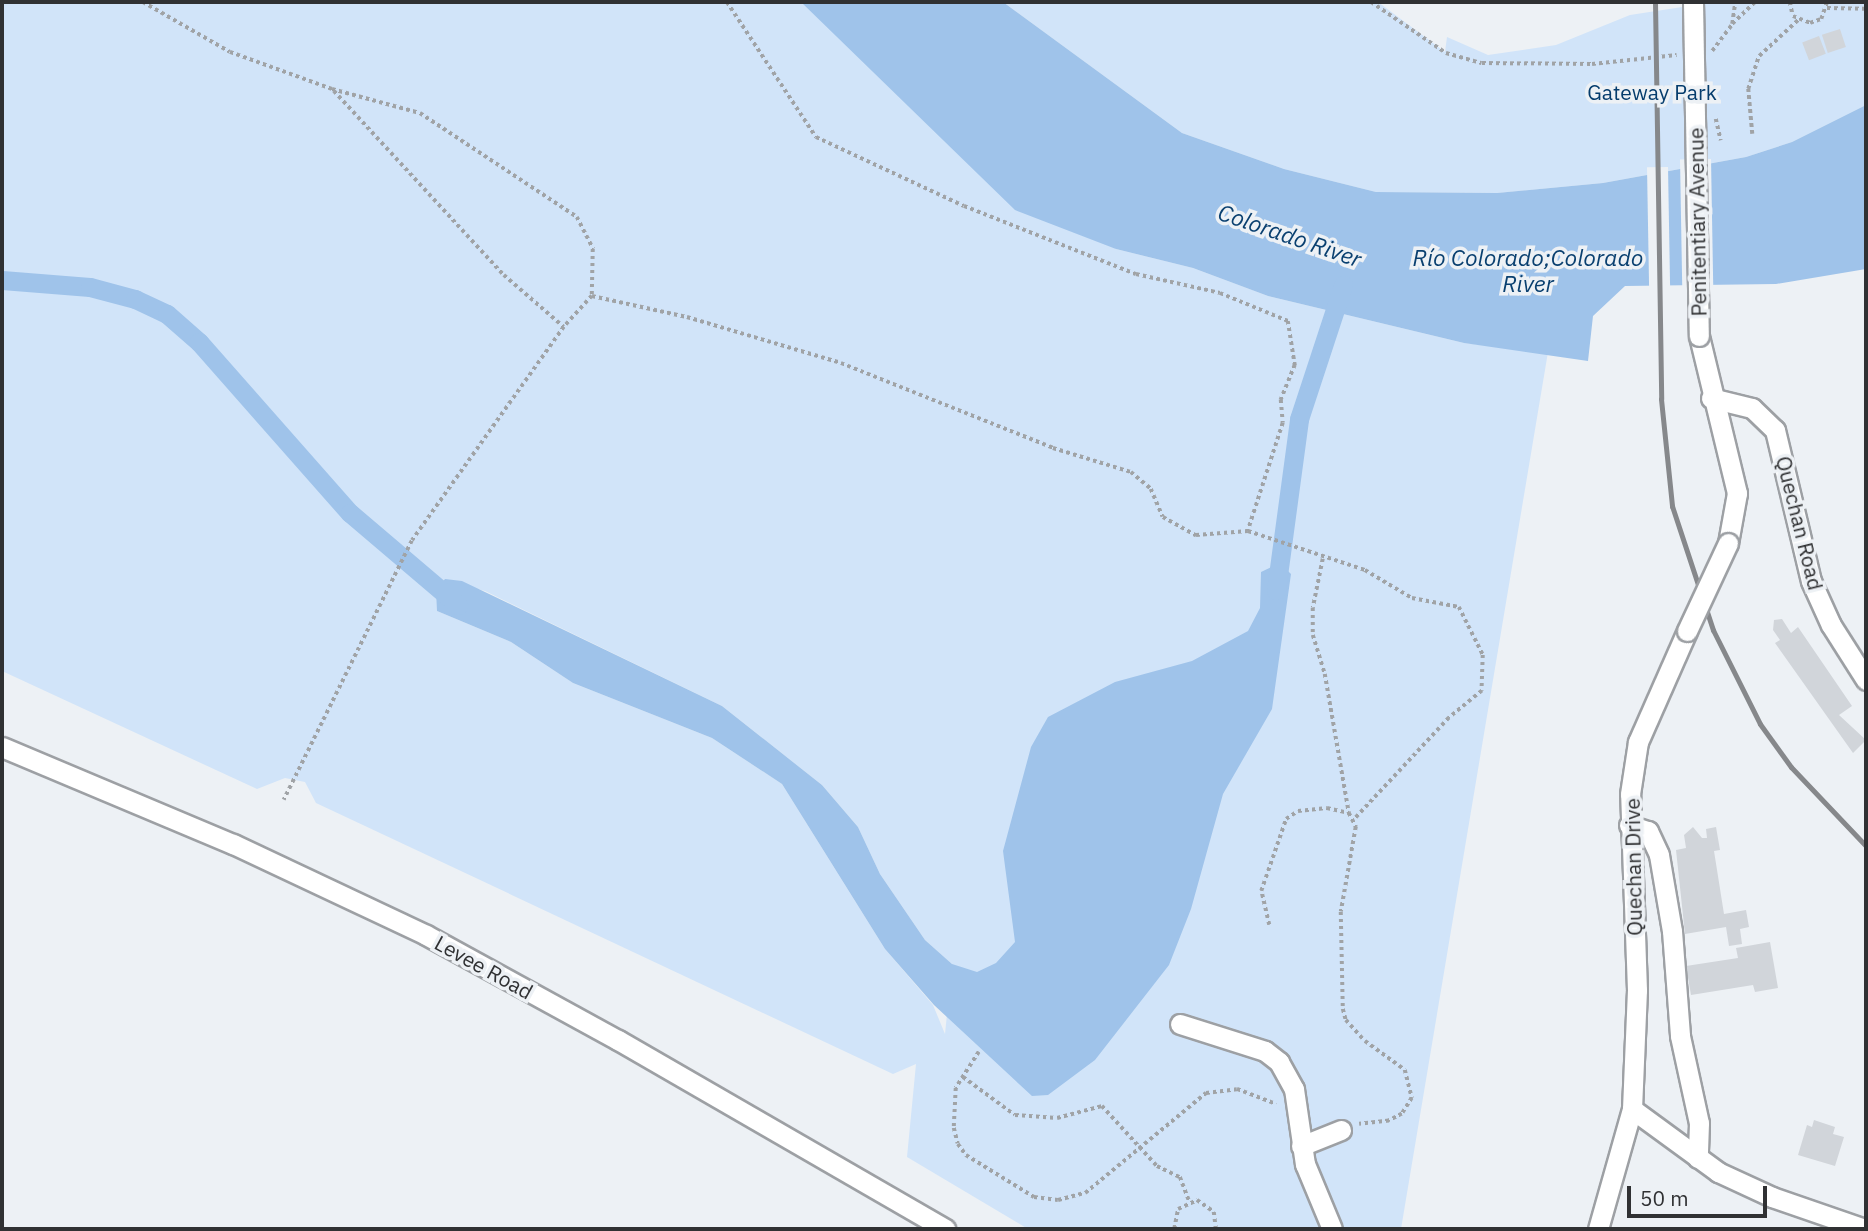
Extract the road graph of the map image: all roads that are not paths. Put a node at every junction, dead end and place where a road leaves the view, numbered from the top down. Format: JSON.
{"nodes":[{"id":1,"x":1693,"y":2,"type":"edge"},
{"id":2,"x":1711,"y":398,"type":"junction"},
{"id":3,"x":1866,"y":680,"type":"edge"},
{"id":4,"x":2,"y":747,"type":"edge"},
{"id":5,"x":1629,"y":825,"type":"junction"},
{"id":6,"x":1180,"y":1024,"type":"dead end"},
{"id":7,"x":1632,"y":1109,"type":"junction"},
{"id":8,"x":1341,"y":1130,"type":"dead end"},
{"id":9,"x":1301,"y":1146,"type":"junction"},
{"id":10,"x":1698,"y":1158,"type":"junction"},
{"id":11,"x":1821,"y":1223,"type":"edge"},
{"id":12,"x":945,"y":1229,"type":"edge"},
{"id":13,"x":1332,"y":1229,"type":"edge"},
{"id":14,"x":1598,"y":1229,"type":"edge"},
{"id":15,"x":1865,"y":1229,"type":"edge"}],
"edges":[{"from":1,"to":2,"type":"street","name":"Penitentiary Avenue","bridge":true},
{"from":2,"to":3,"type":"street","name":"Quechan Road"},
{"from":2,"to":5,"type":"street","name":"Quechan Drive","bridge":true},
{"from":4,"to":12,"type":"street","name":"Levee Road"},
{"from":5,"to":7,"type":"street","name":"Quechan Drive"},
{"from":5,"to":10,"type":"street"},
{"from":6,"to":9,"type":"street"},
{"from":7,"to":10,"type":"street"},
{"from":7,"to":14,"type":"street","name":"Quechan Drive"},
{"from":8,"to":9,"type":"street"},
{"from":9,"to":13,"type":"street"},
{"from":10,"to":11,"type":"street"},
{"from":11,"to":15,"type":"street"}]}
